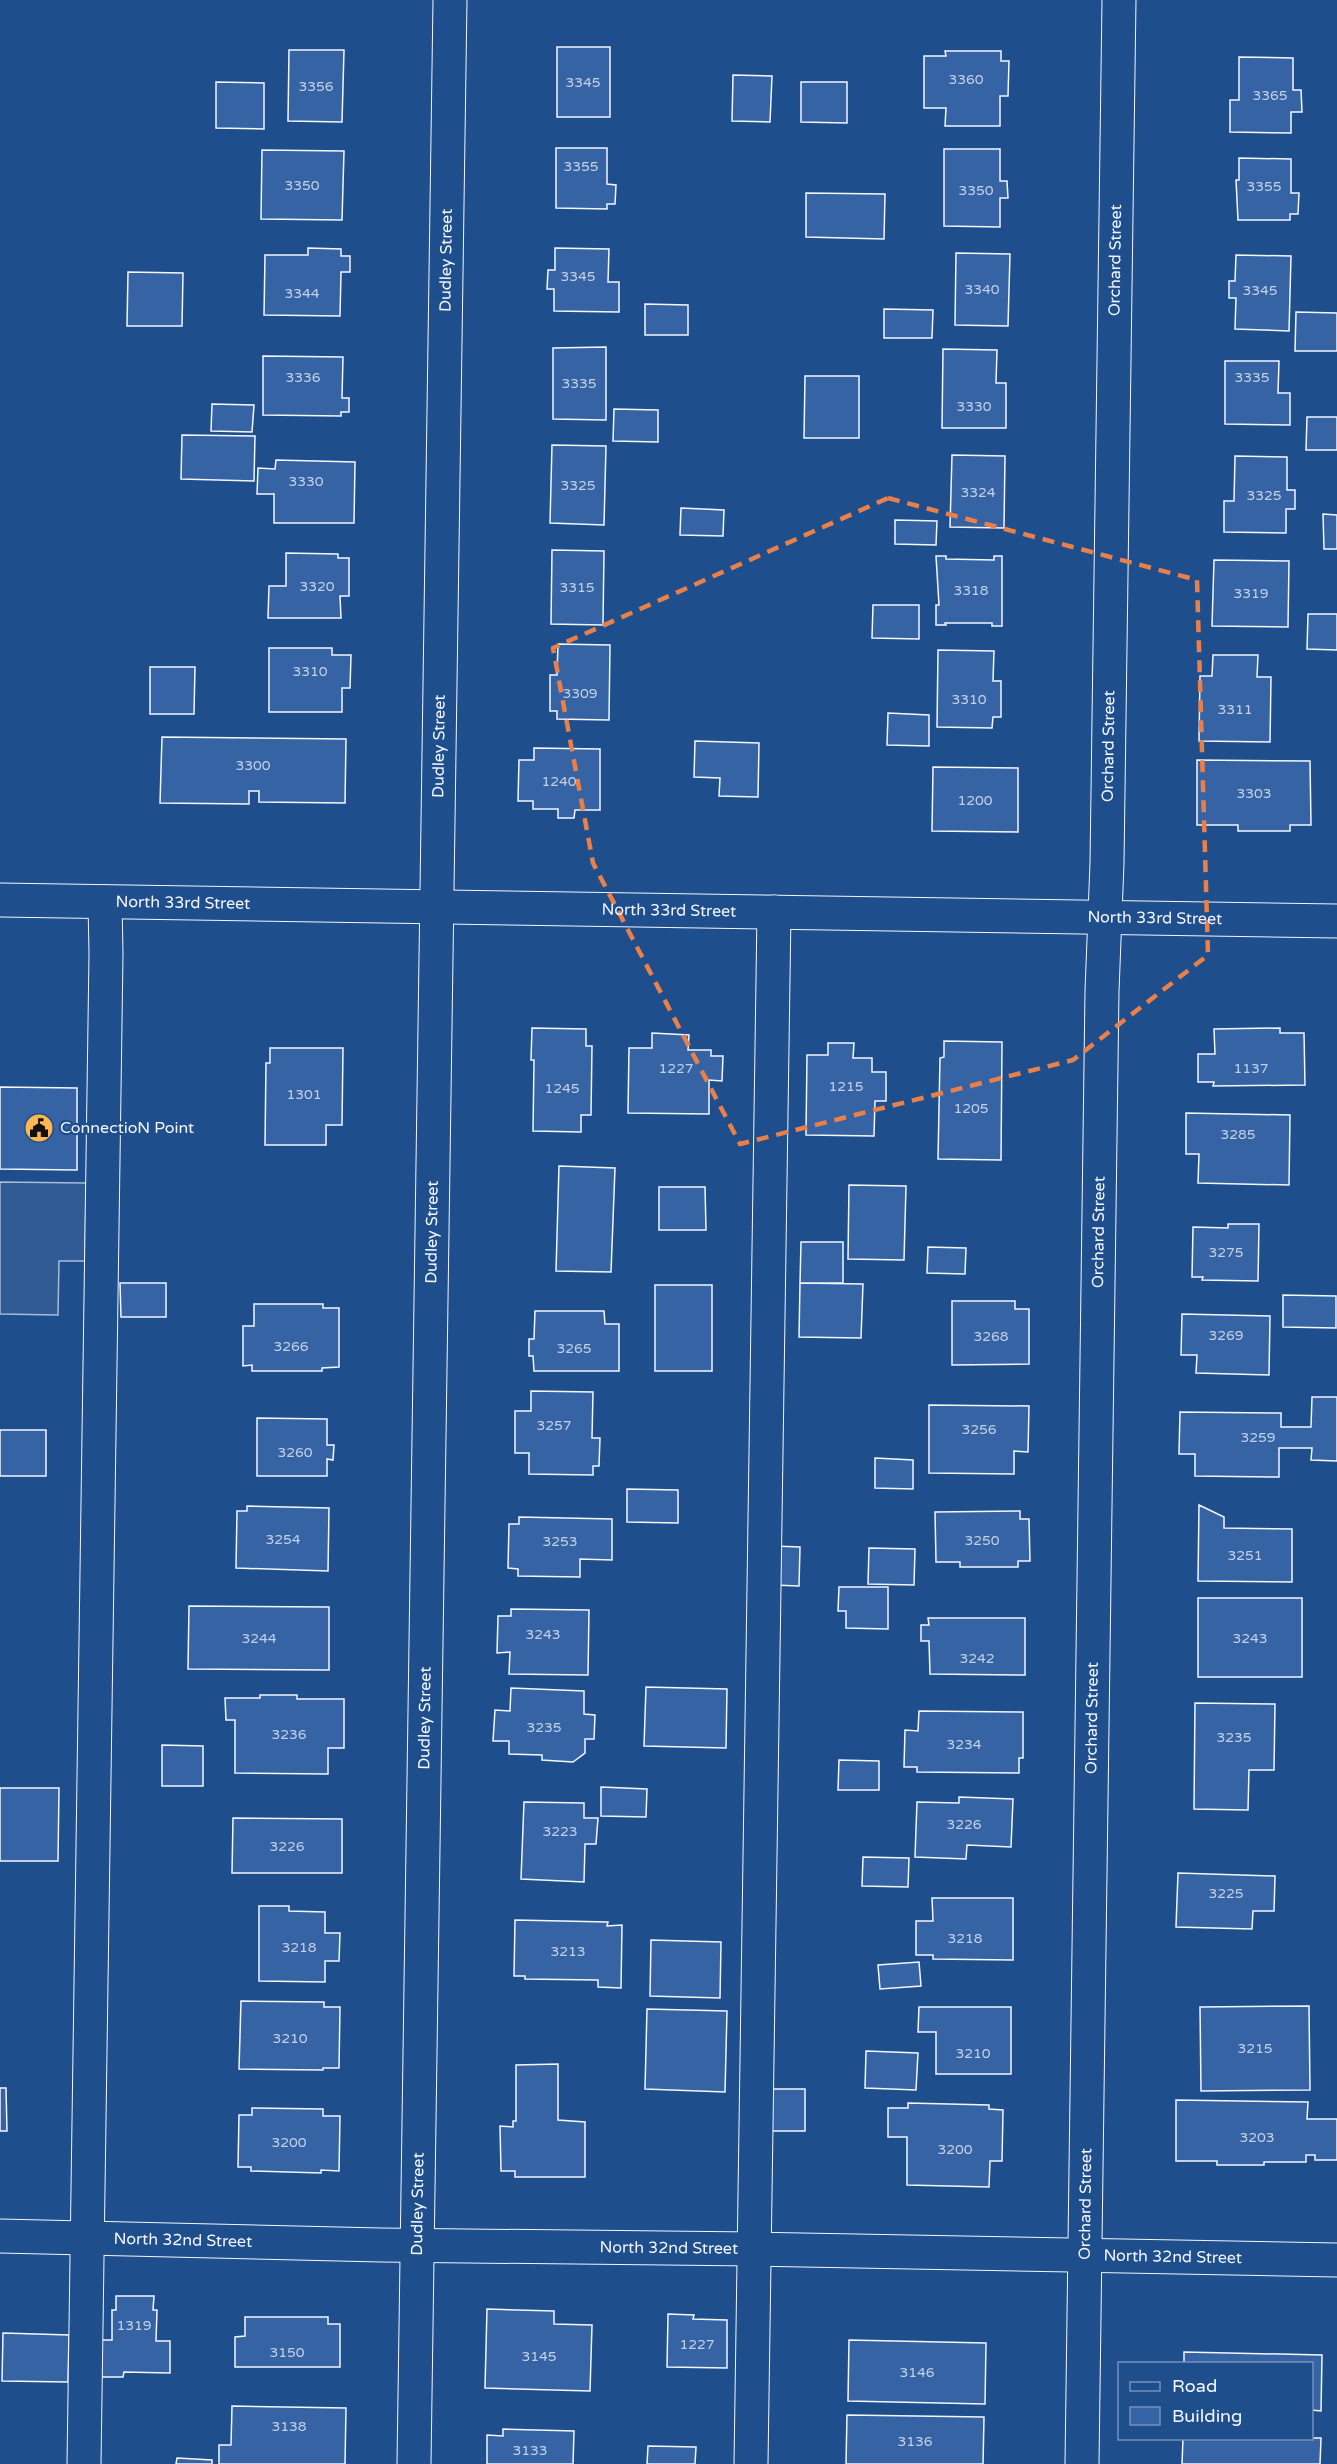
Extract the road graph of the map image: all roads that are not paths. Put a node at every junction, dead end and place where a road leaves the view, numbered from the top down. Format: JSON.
{"nodes":[{"id":1,"x":450,"y":0,"type":"edge"},
{"id":2,"x":1119,"y":0,"type":"edge"},
{"id":3,"x":0,"y":900,"type":"edge"},
{"id":4,"x":105,"y":902,"type":"junction"},
{"id":5,"x":435,"y":908,"type":"junction"},
{"id":6,"x":774,"y":912,"type":"junction"},
{"id":7,"x":1104,"y":918,"type":"junction"},
{"id":8,"x":1337,"y":921,"type":"edge"},
{"id":9,"x":0,"y":2236,"type":"edge"},
{"id":10,"x":87,"y":2238,"type":"junction"},
{"id":11,"x":418,"y":2246,"type":"junction"},
{"id":12,"x":754,"y":2249,"type":"junction"},
{"id":13,"x":1084,"y":2255,"type":"junction"},
{"id":14,"x":1337,"y":2260,"type":"edge"},
{"id":15,"x":84,"y":2464,"type":"edge"},
{"id":16,"x":414,"y":2464,"type":"edge"},
{"id":17,"x":751,"y":2464,"type":"edge"},
{"id":18,"x":1082,"y":2464,"type":"edge"}],
"edges":[{"from":1,"to":5,"type":"street","name":"Dudley Street"},
{"from":2,"to":7,"type":"street","name":"Orchard Street"},
{"from":3,"to":4,"type":"street","name":"North 33rd Street"},
{"from":4,"to":5,"type":"street","name":"North 33rd Street"},
{"from":4,"to":10,"type":"street"},
{"from":5,"to":6,"type":"street","name":"North 33rd Street"},
{"from":5,"to":11,"type":"street","name":"Dudley Street"},
{"from":6,"to":7,"type":"street","name":"North 33rd Street"},
{"from":6,"to":12,"type":"street"},
{"from":7,"to":8,"type":"street","name":"North 33rd Street"},
{"from":7,"to":13,"type":"street","name":"Orchard Street"},
{"from":9,"to":10,"type":"street","name":"North 32nd Street"},
{"from":10,"to":11,"type":"street","name":"North 32nd Street"},
{"from":10,"to":15,"type":"street"},
{"from":11,"to":12,"type":"street","name":"North 32nd Street"},
{"from":11,"to":16,"type":"street","name":"Dudley Street"},
{"from":12,"to":13,"type":"street","name":"North 32nd Street"},
{"from":12,"to":17,"type":"street"},
{"from":13,"to":14,"type":"street","name":"North 32nd Street"},
{"from":13,"to":18,"type":"street","name":"Orchard Street"}]}
